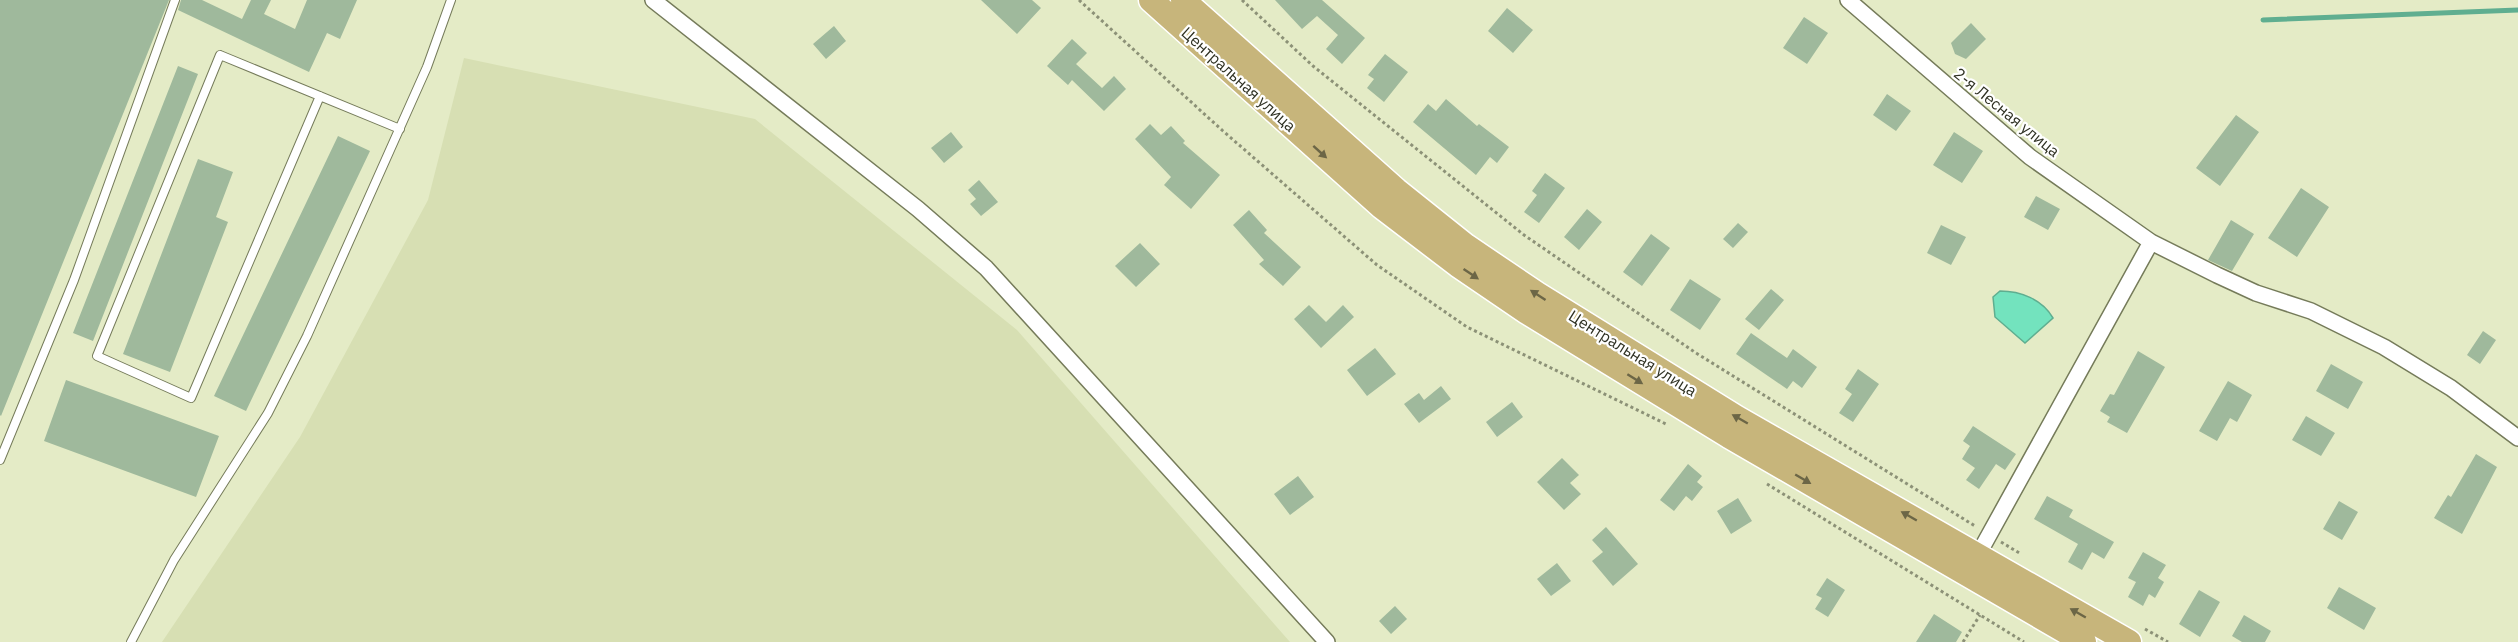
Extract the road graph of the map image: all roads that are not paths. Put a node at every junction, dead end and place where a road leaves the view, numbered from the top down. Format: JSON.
{"nodes":[{"id":1,"x":175,"y":0,"type":"edge"},
{"id":2,"x":451,"y":0,"type":"edge"},
{"id":3,"x":653,"y":0,"type":"edge"},
{"id":4,"x":1151,"y":0,"type":"edge"},
{"id":5,"x":1183,"y":0,"type":"edge"},
{"id":6,"x":1848,"y":0,"type":"edge"},
{"id":7,"x":320,"y":96,"type":"junction"},
{"id":8,"x":400,"y":129,"type":"junction"},
{"id":9,"x":2151,"y":242,"type":"junction"},
{"id":10,"x":2518,"y":438,"type":"edge"},
{"id":11,"x":0,"y":460,"type":"edge"},
{"id":12,"x":1978,"y":555,"type":"junction"},
{"id":13,"x":131,"y":642,"type":"edge"},
{"id":14,"x":1328,"y":642,"type":"edge"},
{"id":15,"x":2084,"y":642,"type":"edge"},
{"id":16,"x":2129,"y":642,"type":"edge"}],
"edges":[{"from":1,"to":11,"type":"lane"},
{"from":2,"to":8,"type":"lane"},
{"from":3,"to":14,"type":"street"},
{"from":4,"to":15,"type":"main road","name":"Центральная улица","one_way":true},
{"from":12,"to":5,"type":"main road","name":"Центральная улица","one_way":true},
{"from":6,"to":9,"type":"street","name":"2-я Лесная улица"},
{"from":7,"to":7,"type":"lane"},
{"from":7,"to":8,"type":"lane"},
{"from":8,"to":13,"type":"lane"},
{"from":9,"to":10,"type":"street","name":"2-я Лесная улица"},
{"from":9,"to":12,"type":"street"},
{"from":16,"to":12,"type":"main road","name":"Центральная улица","one_way":true}]}
